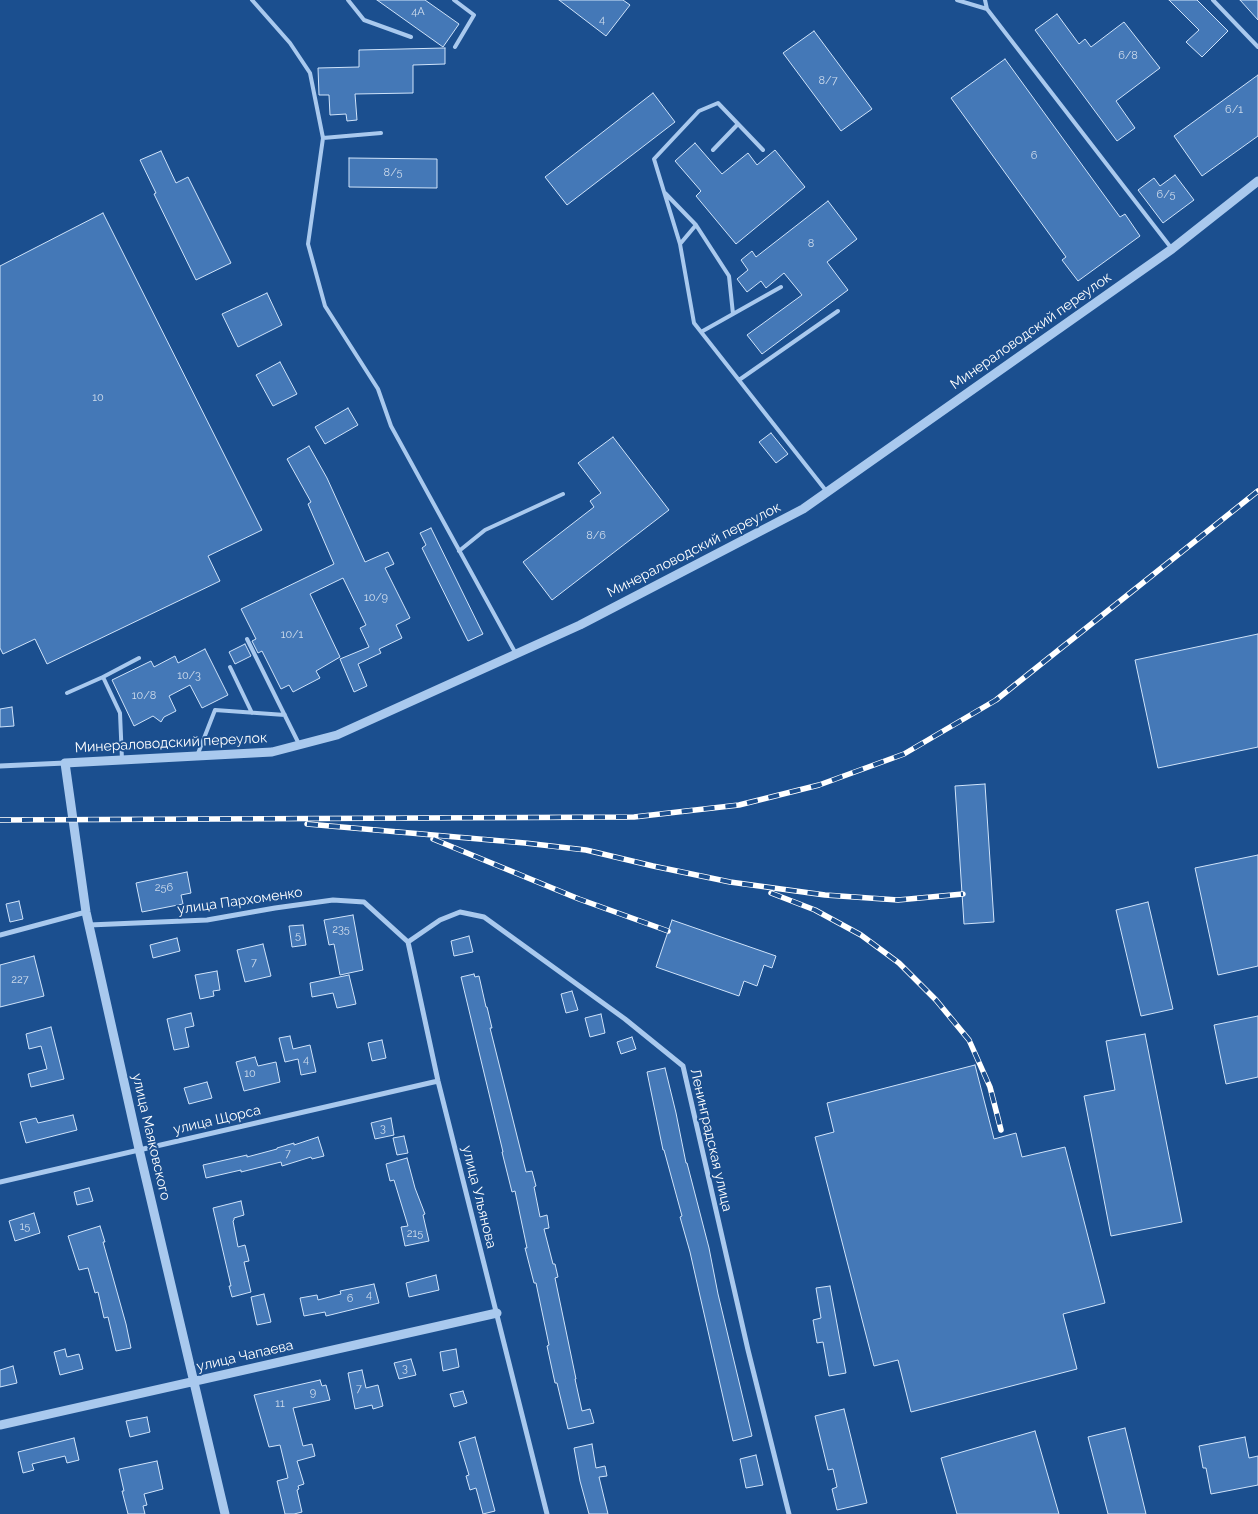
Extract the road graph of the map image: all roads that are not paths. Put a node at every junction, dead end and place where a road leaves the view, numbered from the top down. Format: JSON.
{"nodes":[{"id":1,"x":252,"y":0,"type":"edge"},
{"id":2,"x":348,"y":0,"type":"edge"},
{"id":3,"x":454,"y":0,"type":"edge"},
{"id":4,"x":957,"y":0,"type":"edge"},
{"id":5,"x":984,"y":0,"type":"edge"},
{"id":6,"x":1212,"y":0,"type":"edge"},
{"id":7,"x":987,"y":9,"type":"junction"},
{"id":8,"x":411,"y":37,"type":"dead end"},
{"id":9,"x":455,"y":47,"type":"dead end"},
{"id":10,"x":1258,"y":47,"type":"edge"},
{"id":11,"x":738,"y":124,"type":"junction"},
{"id":12,"x":380,"y":133,"type":"dead end"},
{"id":13,"x":323,"y":138,"type":"junction"},
{"id":14,"x":713,"y":150,"type":"dead end"},
{"id":15,"x":763,"y":150,"type":"dead end"},
{"id":16,"x":1258,"y":181,"type":"edge"},
{"id":17,"x":663,"y":191,"type":"junction"},
{"id":18,"x":696,"y":225,"type":"junction"},
{"id":19,"x":680,"y":244,"type":"junction"},
{"id":20,"x":1172,"y":249,"type":"junction"},
{"id":21,"x":780,"y":287,"type":"dead end"},
{"id":22,"x":838,"y":311,"type":"dead end"},
{"id":23,"x":732,"y":314,"type":"junction"},
{"id":24,"x":701,"y":332,"type":"junction"},
{"id":25,"x":739,"y":380,"type":"junction"},
{"id":26,"x":827,"y":492,"type":"junction"},
{"id":27,"x":563,"y":494,"type":"dead end"},
{"id":28,"x":460,"y":551,"type":"junction"},
{"id":29,"x":246,"y":639,"type":"dead end"},
{"id":30,"x":516,"y":654,"type":"junction"},
{"id":31,"x":139,"y":658,"type":"dead end"},
{"id":32,"x":230,"y":668,"type":"dead end"},
{"id":33,"x":103,"y":677,"type":"junction"},
{"id":34,"x":67,"y":693,"type":"dead end"},
{"id":35,"x":252,"y":712,"type":"junction"},
{"id":36,"x":284,"y":715,"type":"junction"},
{"id":37,"x":299,"y":744,"type":"junction"},
{"id":38,"x":197,"y":756,"type":"junction"},
{"id":39,"x":122,"y":760,"type":"junction"},
{"id":40,"x":65,"y":763,"type":"junction"},
{"id":41,"x":0,"y":766,"type":"edge"},
{"id":42,"x":86,"y":912,"type":"junction"},
{"id":43,"x":89,"y":925,"type":"junction"},
{"id":44,"x":0,"y":935,"type":"edge"},
{"id":45,"x":408,"y":942,"type":"junction"},
{"id":46,"x":438,"y":1081,"type":"junction"},
{"id":47,"x":139,"y":1149,"type":"junction"},
{"id":48,"x":0,"y":1182,"type":"edge"},
{"id":49,"x":497,"y":1313,"type":"junction"},
{"id":50,"x":194,"y":1381,"type":"junction"},
{"id":51,"x":0,"y":1425,"type":"edge"},
{"id":52,"x":225,"y":1514,"type":"edge"},
{"id":53,"x":546,"y":1514,"type":"edge"},
{"id":54,"x":789,"y":1514,"type":"edge"}],
"edges":[{"from":1,"to":13,"type":"lane"},
{"from":2,"to":8,"type":"lane"},
{"from":3,"to":9,"type":"lane"},
{"from":4,"to":7,"type":"lane"},
{"from":5,"to":7,"type":"lane"},
{"from":6,"to":10,"type":"lane"},
{"from":7,"to":20,"type":"lane"},
{"from":11,"to":14,"type":"lane"},
{"from":11,"to":15,"type":"lane"},
{"from":11,"to":17,"type":"lane"},
{"from":12,"to":13,"type":"lane"},
{"from":13,"to":28,"type":"lane"},
{"from":16,"to":20,"type":"street","name":"Минераловодский переулок"},
{"from":17,"to":18,"type":"lane"},
{"from":17,"to":19,"type":"lane"},
{"from":18,"to":19,"type":"lane"},
{"from":18,"to":23,"type":"lane"},
{"from":19,"to":24,"type":"lane"},
{"from":20,"to":26,"type":"street","name":"Минераловодский переулок"},
{"from":21,"to":23,"type":"lane"},
{"from":22,"to":25,"type":"lane"},
{"from":23,"to":24,"type":"lane"},
{"from":24,"to":25,"type":"lane"},
{"from":25,"to":26,"type":"lane"},
{"from":26,"to":30,"type":"street","name":"Минераловодский переулок"},
{"from":27,"to":28,"type":"lane"},
{"from":28,"to":30,"type":"lane"},
{"from":29,"to":36,"type":"lane"},
{"from":30,"to":37,"type":"street","name":"Минераловодский переулок"},
{"from":31,"to":33,"type":"lane"},
{"from":32,"to":35,"type":"lane"},
{"from":33,"to":34,"type":"lane"},
{"from":33,"to":39,"type":"lane"},
{"from":35,"to":36,"type":"lane"},
{"from":35,"to":38,"type":"lane"},
{"from":36,"to":37,"type":"lane"},
{"from":37,"to":38,"type":"street","name":"Минераловодский переулок"},
{"from":38,"to":39,"type":"street","name":"Минераловодский переулок"},
{"from":39,"to":40,"type":"street","name":"Минераловодский переулок"},
{"from":40,"to":41,"type":"street"},
{"from":40,"to":42,"type":"street","name":"улица Маяковского"},
{"from":42,"to":43,"type":"street","name":"улица Маяковского"},
{"from":42,"to":44,"type":"street"},
{"from":43,"to":45,"type":"street","name":"улица Пархоменко"},
{"from":43,"to":47,"type":"street","name":"улица Маяковского"},
{"from":45,"to":46,"type":"street","name":"улица Ульянова"},
{"from":45,"to":54,"type":"street","name":"Ленинградская улица"},
{"from":46,"to":47,"type":"street","name":"улица Щорса"},
{"from":46,"to":49,"type":"street","name":"улица Ульянова"},
{"from":47,"to":48,"type":"street","name":"улица Щорса"},
{"from":47,"to":50,"type":"street","name":"улица Маяковского"},
{"from":49,"to":50,"type":"street","name":"улица Чапаева"},
{"from":49,"to":53,"type":"street","name":"улица Ульянова"},
{"from":50,"to":51,"type":"street","name":"улица Чапаева"},
{"from":50,"to":52,"type":"street","name":"улица Маяковского"}]}
